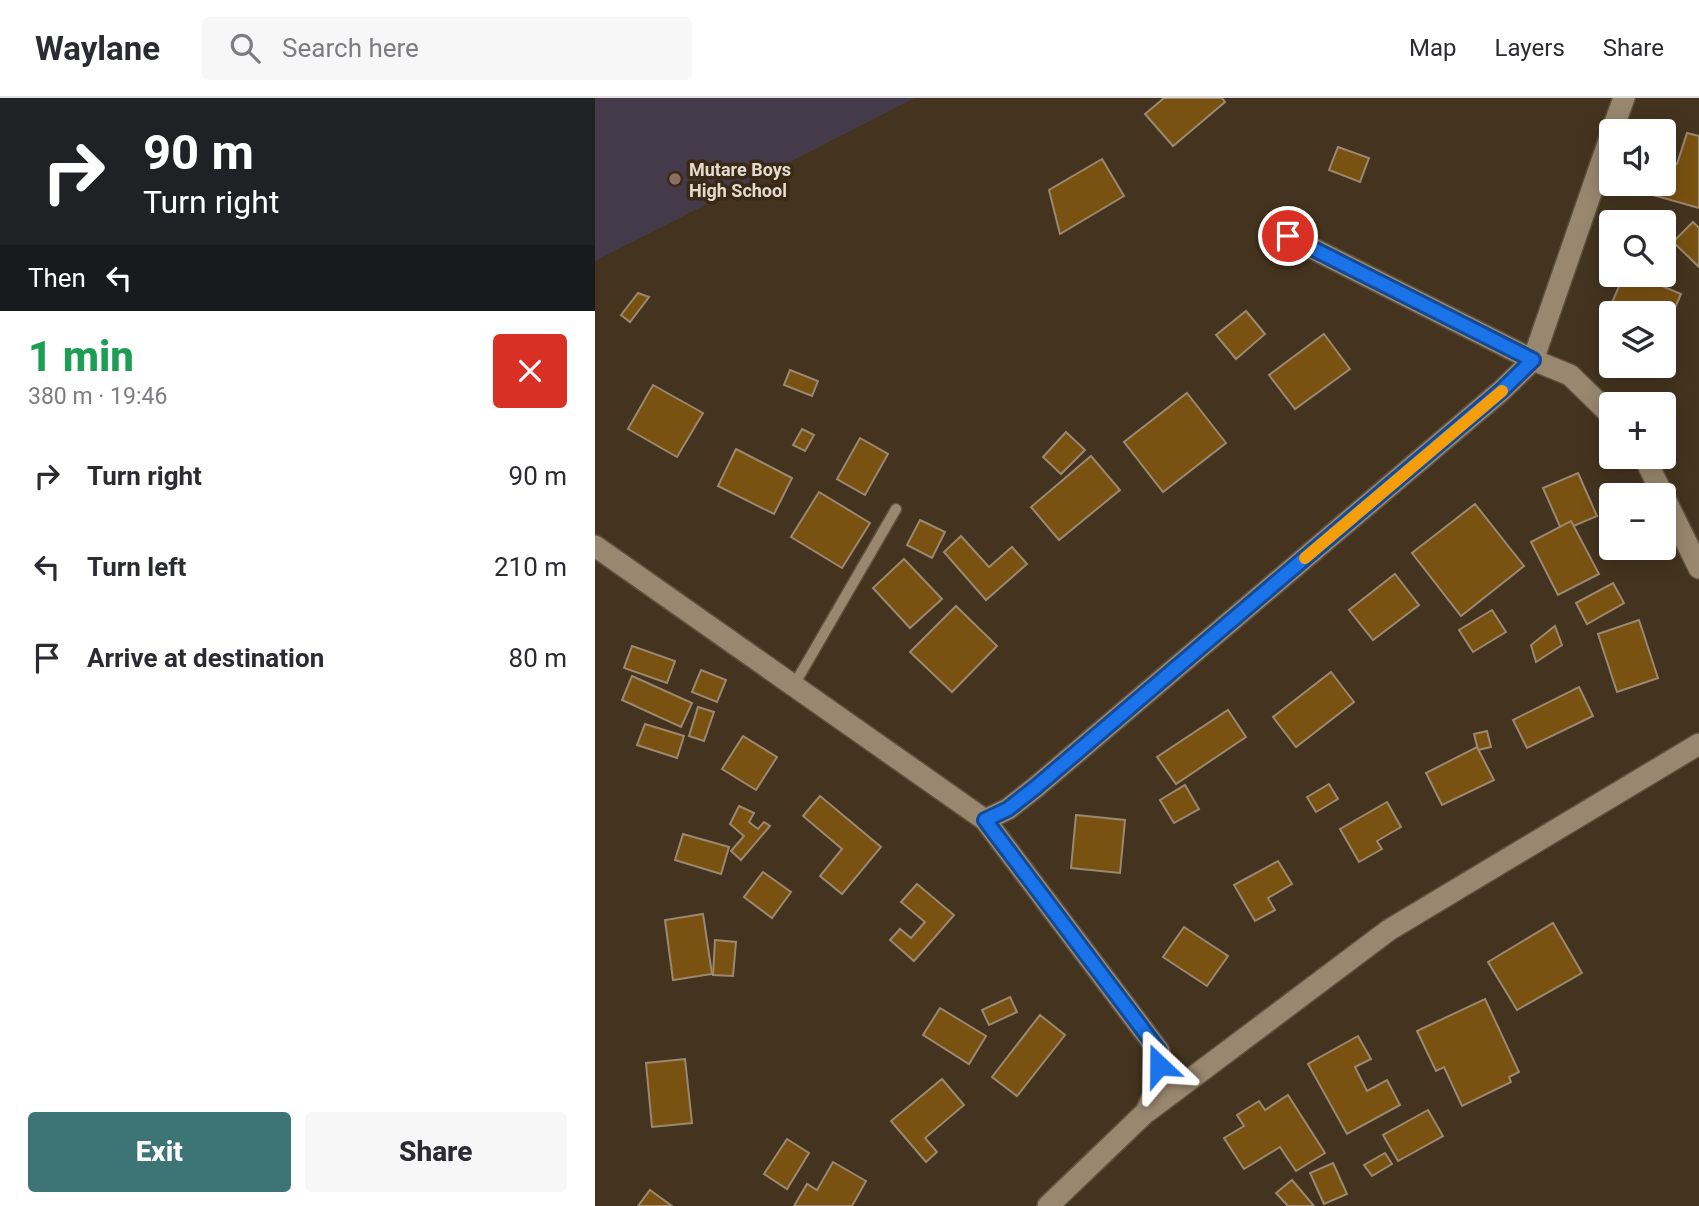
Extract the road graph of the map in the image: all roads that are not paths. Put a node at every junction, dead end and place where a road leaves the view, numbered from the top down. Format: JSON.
{"nodes":[{"id":1,"x":1623,"y":98,"type":"edge"},
{"id":2,"x":1616,"y":119,"type":"edge"},
{"id":3,"x":1599,"y":170,"type":"edge"},
{"id":4,"x":1288,"y":236,"type":"dead end"},
{"id":5,"x":1533,"y":360,"type":"junction"},
{"id":6,"x":1599,"y":403,"type":"edge"},
{"id":7,"x":895,"y":509,"type":"dead end"},
{"id":8,"x":1676,"y":521,"type":"edge"},
{"id":9,"x":596,"y":548,"type":"edge"},
{"id":10,"x":1699,"y":568,"type":"edge"},
{"id":11,"x":793,"y":685,"type":"junction"},
{"id":12,"x":1699,"y":744,"type":"edge"},
{"id":13,"x":985,"y":820,"type":"junction"},
{"id":14,"x":1146,"y":1112,"type":"junction"},
{"id":15,"x":1048,"y":1206,"type":"edge"}],
"edges":[{"from":1,"to":2,"type":"street"},
{"from":3,"to":5,"type":"street"},
{"from":4,"to":5,"type":"street"},
{"from":5,"to":6,"type":"street"},
{"from":5,"to":13,"type":"street"},
{"from":7,"to":11,"type":"lane"},
{"from":8,"to":10,"type":"street"},
{"from":9,"to":11,"type":"street"},
{"from":11,"to":13,"type":"street"},
{"from":12,"to":14,"type":"street"},
{"from":13,"to":14,"type":"street"},
{"from":14,"to":15,"type":"street"}]}
